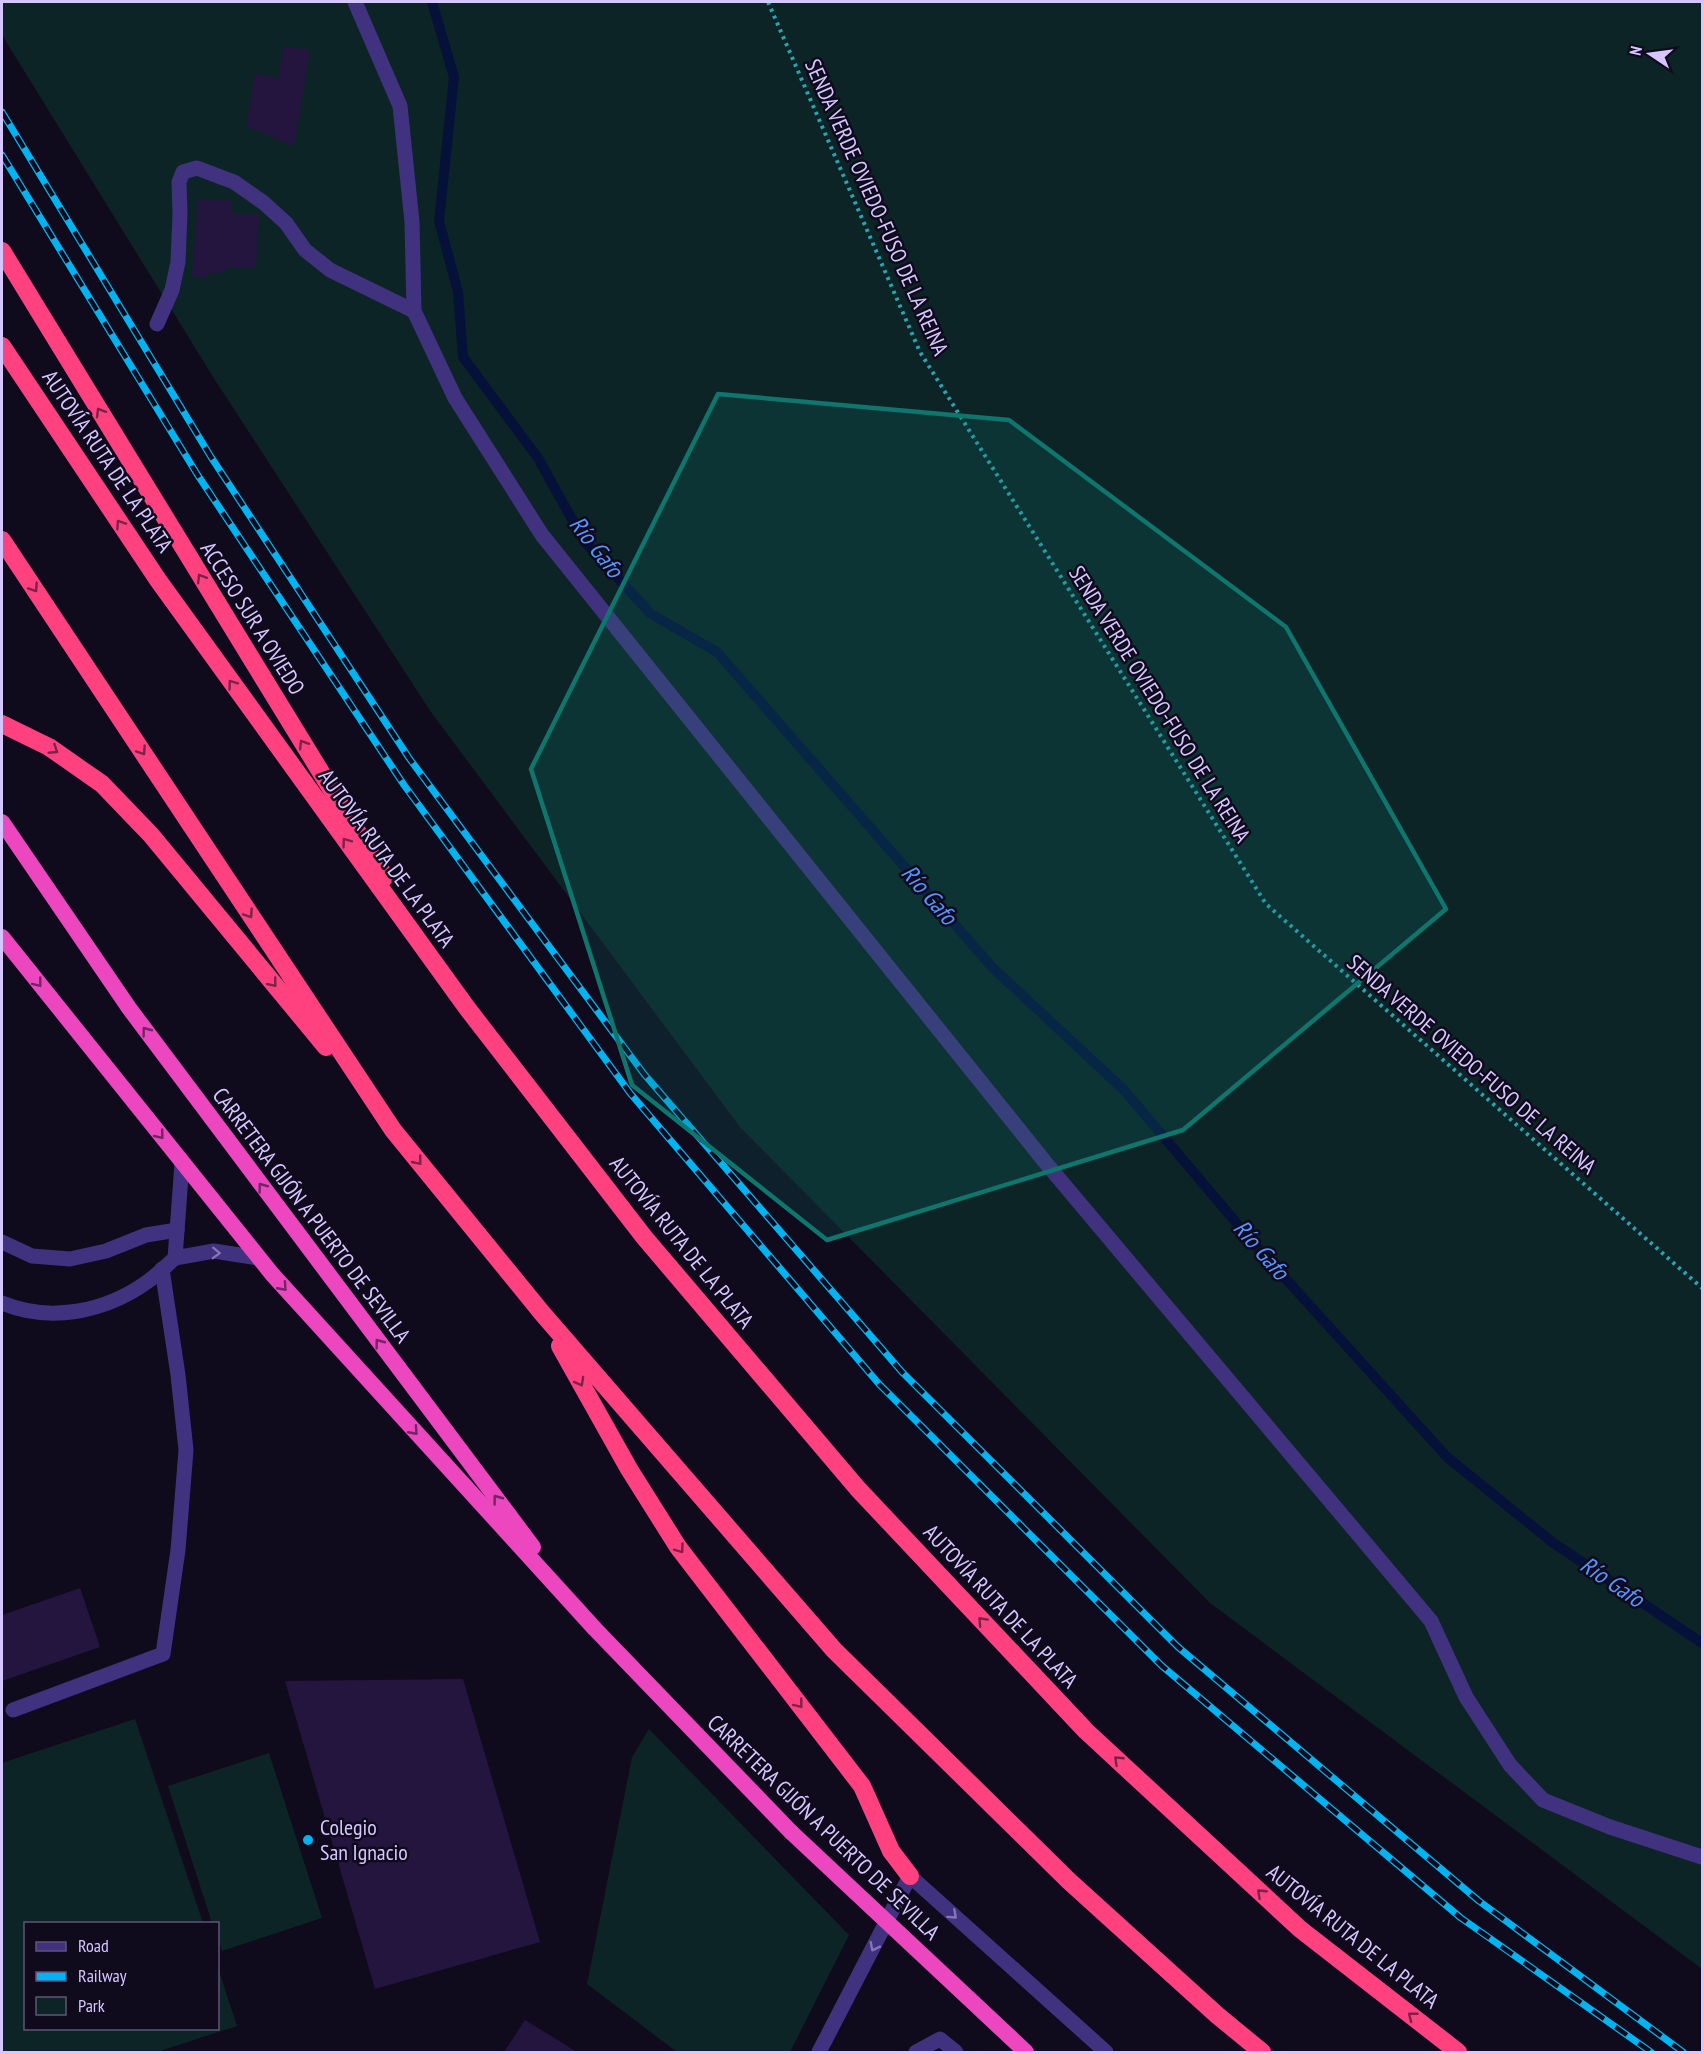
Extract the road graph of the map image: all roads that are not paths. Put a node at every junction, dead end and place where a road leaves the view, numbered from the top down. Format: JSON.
{"nodes":[{"id":1,"x":356,"y":2,"type":"edge"},
{"id":2,"x":2,"y":251,"type":"edge"},
{"id":3,"x":414,"y":311,"type":"junction"},
{"id":4,"x":157,"y":324,"type":"dead end"},
{"id":5,"x":2,"y":346,"type":"edge"},
{"id":6,"x":2,"y":540,"type":"edge"},
{"id":7,"x":2,"y":724,"type":"edge"},
{"id":8,"x":2,"y":822,"type":"edge"},
{"id":9,"x":2,"y":937,"type":"edge"},
{"id":10,"x":466,"y":1008,"type":"junction"},
{"id":11,"x":393,"y":1130,"type":"junction"},
{"id":12,"x":182,"y":1163,"type":"junction"},
{"id":13,"x":177,"y":1230,"type":"junction"},
{"id":14,"x":2,"y":1242,"type":"edge"},
{"id":15,"x":175,"y":1258,"type":"junction"},
{"id":16,"x":258,"y":1258,"type":"junction"},
{"id":17,"x":162,"y":1269,"type":"junction"},
{"id":18,"x":2,"y":1303,"type":"edge"},
{"id":19,"x":542,"y":1313,"type":"junction"},
{"id":20,"x":595,"y":1629,"type":"junction"},
{"id":21,"x":13,"y":1710,"type":"dead end"},
{"id":22,"x":1702,"y":1857,"type":"edge"},
{"id":23,"x":910,"y":1876,"type":"junction"},
{"id":24,"x":819,"y":2052,"type":"edge"},
{"id":25,"x":916,"y":2052,"type":"edge"},
{"id":26,"x":956,"y":2052,"type":"edge"},
{"id":27,"x":1026,"y":2052,"type":"edge"},
{"id":28,"x":1106,"y":2052,"type":"edge"},
{"id":29,"x":1262,"y":2052,"type":"edge"},
{"id":30,"x":1458,"y":2052,"type":"edge"}],
"edges":[{"from":1,"to":3,"type":"street"},
{"from":10,"to":2,"type":"highway","name":"ACCESO SUR A OVIEDO","one_way":true},
{"from":3,"to":4,"type":"street"},
{"from":3,"to":22,"type":"street"},
{"from":10,"to":5,"type":"highway","name":"AUTOVÍA RUTA DE LA PLATA","one_way":true},
{"from":6,"to":11,"type":"highway","one_way":true},
{"from":7,"to":11,"type":"highway","one_way":true},
{"from":20,"to":8,"type":"highway","name":"CARRETERA GIJÓN A PUERTO DE SEVILLA","one_way":true},
{"from":9,"to":12,"type":"highway","name":"CARRETERA GIJÓN A PUERTO DE SEVILLA","one_way":true},
{"from":30,"to":10,"type":"highway","name":"AUTOVÍA RUTA DE LA PLATA","one_way":true},
{"from":11,"to":19,"type":"highway","one_way":true},
{"from":12,"to":13,"type":"street"},
{"from":12,"to":16,"type":"highway","name":"CARRETERA GIJÓN A PUERTO DE SEVILLA"},
{"from":13,"to":14,"type":"street"},
{"from":13,"to":15,"type":"street"},
{"from":15,"to":16,"type":"street","one_way":true},
{"from":15,"to":17,"type":"street"},
{"from":16,"to":20,"type":"highway","name":"CARRETERA GIJÓN A PUERTO DE SEVILLA","one_way":true},
{"from":17,"to":18,"type":"street"},
{"from":17,"to":21,"type":"street"},
{"from":19,"to":23,"type":"highway","one_way":true},
{"from":19,"to":29,"type":"highway"},
{"from":20,"to":27,"type":"highway","name":"CARRETERA GIJÓN A PUERTO DE SEVILLA","bridge":true},
{"from":23,"to":24,"type":"street","one_way":true},
{"from":23,"to":28,"type":"street","one_way":true},
{"from":25,"to":26,"type":"street"}]}
